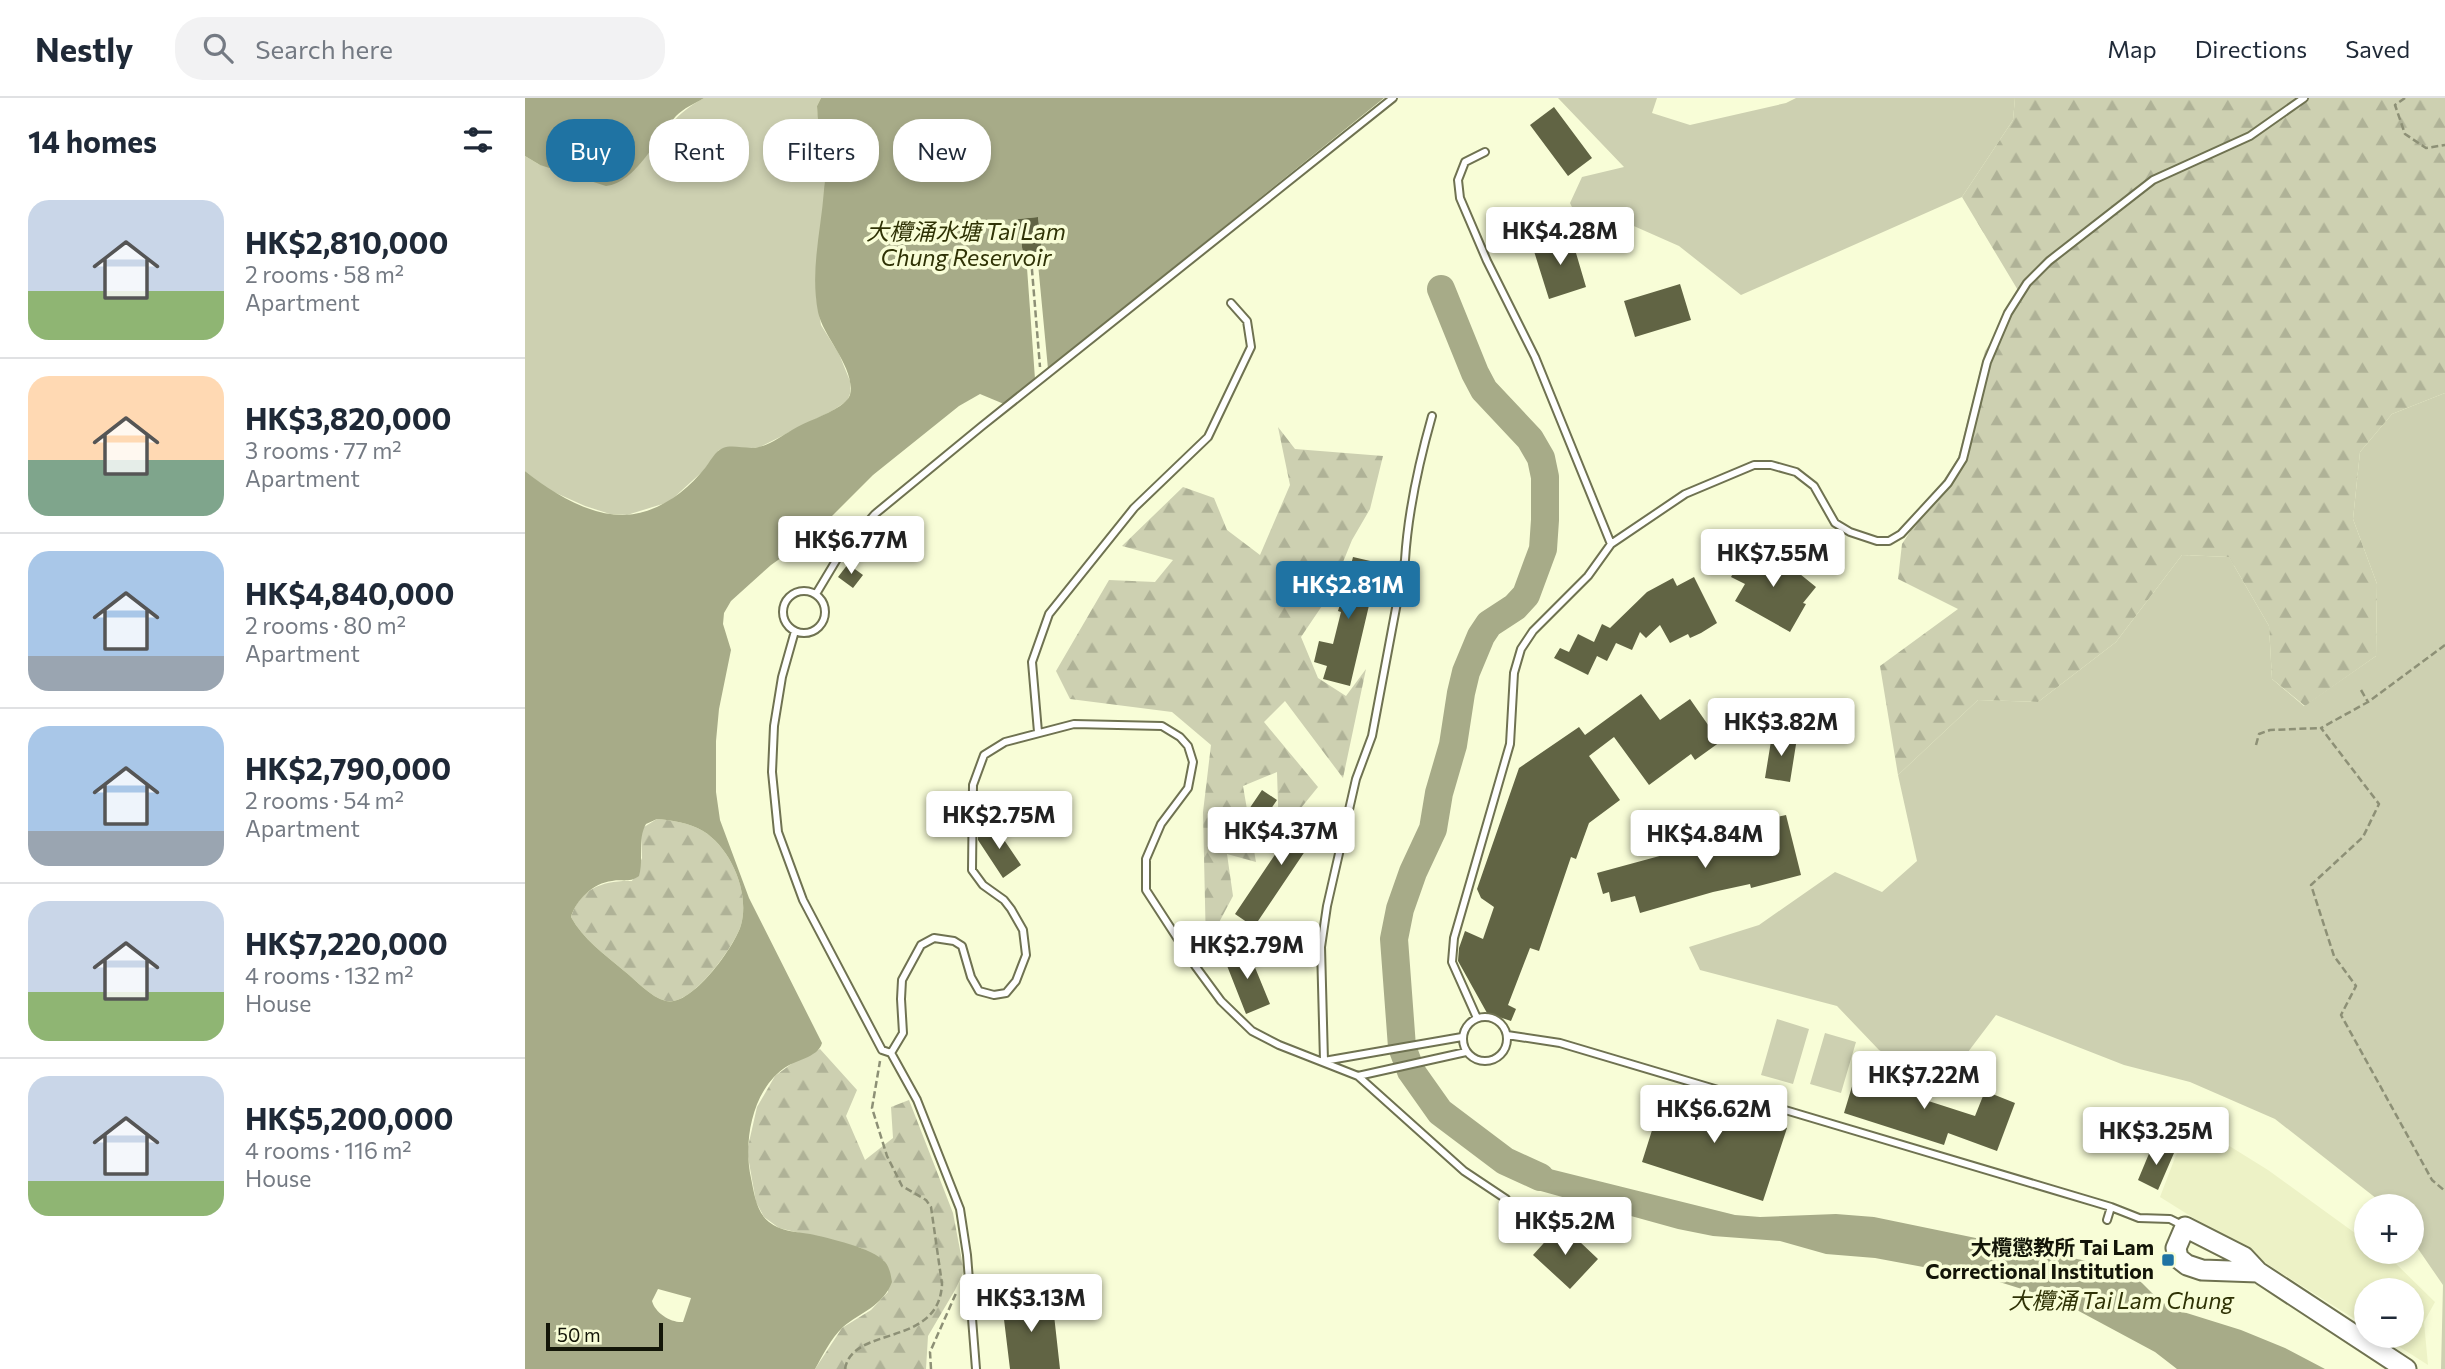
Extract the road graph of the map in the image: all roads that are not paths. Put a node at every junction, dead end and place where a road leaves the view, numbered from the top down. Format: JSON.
{"nodes":[{"id":1,"x":1393,"y":98,"type":"edge"},
{"id":2,"x":2304,"y":98,"type":"edge"},
{"id":3,"x":1485,"y":152,"type":"dead end"},
{"id":4,"x":1231,"y":303,"type":"dead end"},
{"id":5,"x":1432,"y":416,"type":"dead end"},
{"id":6,"x":1611,"y":544,"type":"junction"},
{"id":7,"x":815,"y":594,"type":"junction"},
{"id":8,"x":795,"y":631,"type":"junction"},
{"id":9,"x":1038,"y":733,"type":"junction"},
{"id":10,"x":1477,"y":1017,"type":"junction"},
{"id":11,"x":1507,"y":1035,"type":"junction"},
{"id":12,"x":1462,"y":1037,"type":"junction"},
{"id":13,"x":1466,"y":1052,"type":"junction"},
{"id":14,"x":891,"y":1053,"type":"junction"},
{"id":15,"x":1324,"y":1061,"type":"junction"},
{"id":16,"x":1358,"y":1076,"type":"junction"},
{"id":17,"x":1506,"y":1199,"type":"dead end"},
{"id":18,"x":2111,"y":1208,"type":"junction"},
{"id":19,"x":2107,"y":1220,"type":"dead end"},
{"id":20,"x":2185,"y":1227,"type":"junction"},
{"id":21,"x":2258,"y":1272,"type":"junction"},
{"id":22,"x":1047,"y":1284,"type":"dead end"},
{"id":23,"x":970,"y":1294,"type":"junction"},
{"id":24,"x":976,"y":1369,"type":"edge"},
{"id":25,"x":2406,"y":1369,"type":"edge"}],
"edges":[{"from":1,"to":7,"type":"lane"},
{"from":2,"to":6,"type":"lane"},
{"from":3,"to":6,"type":"lane"},
{"from":4,"to":9,"type":"lane"},
{"from":5,"to":15,"type":"lane"},
{"from":6,"to":10,"type":"lane"},
{"from":7,"to":8,"type":"lane"},
{"from":7,"to":8,"type":"lane"},
{"from":8,"to":14,"type":"lane"},
{"from":9,"to":14,"type":"lane"},
{"from":9,"to":15,"type":"lane"},
{"from":10,"to":11,"type":"lane"},
{"from":10,"to":12,"type":"lane"},
{"from":11,"to":13,"type":"lane"},
{"from":11,"to":18,"type":"lane"},
{"from":12,"to":13,"type":"lane"},
{"from":12,"to":15,"type":"lane"},
{"from":13,"to":16,"type":"lane"},
{"from":14,"to":23,"type":"lane"},
{"from":15,"to":16,"type":"lane"},
{"from":16,"to":17,"type":"lane"},
{"from":18,"to":19,"type":"lane"},
{"from":18,"to":20,"type":"lane"},
{"from":20,"to":21,"type":"street"},
{"from":20,"to":21,"type":"street"},
{"from":21,"to":25,"type":"street"},
{"from":22,"to":23,"type":"lane"},
{"from":23,"to":24,"type":"lane"}]}
